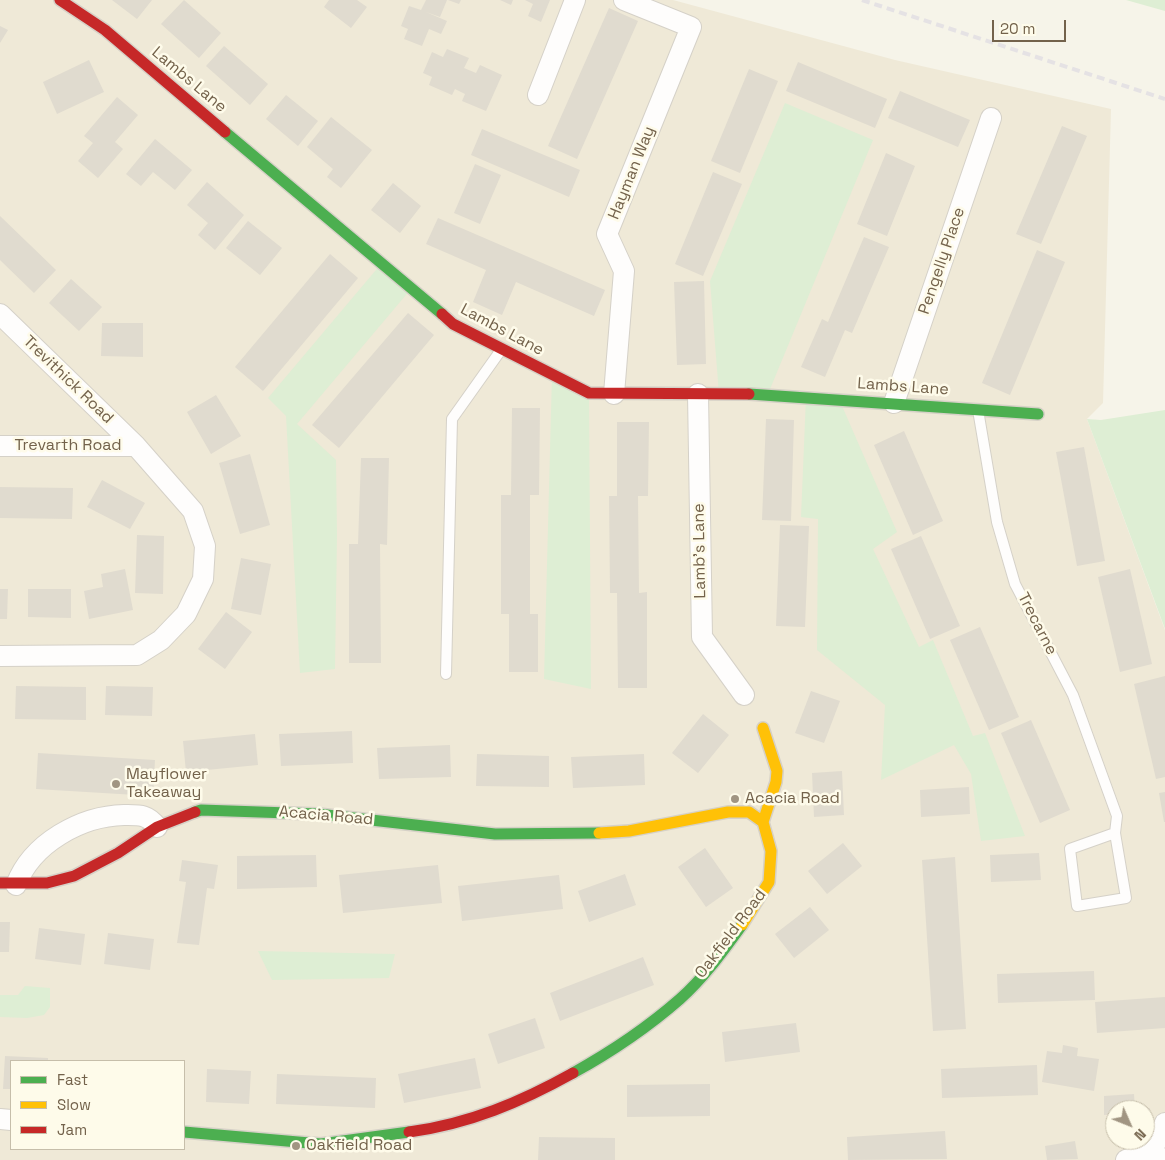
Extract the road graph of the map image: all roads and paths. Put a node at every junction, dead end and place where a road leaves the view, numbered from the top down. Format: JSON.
{"nodes":[{"id":1,"x":60,"y":0,"type":"edge"},
{"id":2,"x":574,"y":0,"type":"edge"},
{"id":3,"x":624,"y":0,"type":"edge"},
{"id":4,"x":538,"y":95,"type":"dead end"},
{"id":5,"x":991,"y":118,"type":"dead end"},
{"id":6,"x":0,"y":314,"type":"edge"},
{"id":7,"x":502,"y":349,"type":"junction"},
{"id":8,"x":614,"y":394,"type":"junction"},
{"id":9,"x":698,"y":394,"type":"junction"},
{"id":10,"x":894,"y":403,"type":"junction"},
{"id":11,"x":978,"y":409,"type":"junction"},
{"id":12,"x":1038,"y":414,"type":"dead end"},
{"id":13,"x":0,"y":446,"type":"edge"},
{"id":14,"x":136,"y":446,"type":"junction"},
{"id":15,"x":0,"y":656,"type":"edge"},
{"id":16,"x":446,"y":674,"type":"dead end"},
{"id":17,"x":744,"y":694,"type":"dead end"},
{"id":18,"x":762,"y":728,"type":"dead end"},
{"id":19,"x":763,"y":822,"type":"junction"},
{"id":20,"x":157,"y":827,"type":"junction"},
{"id":21,"x":1115,"y":833,"type":"junction"},
{"id":22,"x":8,"y":884,"type":"edge"},
{"id":23,"x":1165,"y":1123,"type":"edge"},
{"id":24,"x":185,"y":1132,"type":"edge"},
{"id":25,"x":1158,"y":1155,"type":"edge"},
{"id":26,"x":1126,"y":1160,"type":"edge"}],
"edges":[{"from":1,"to":7,"type":"street","name":"Lambs Lane"},
{"from":2,"to":4,"type":"street"},
{"from":3,"to":8,"type":"street","name":"Hayman Way"},
{"from":5,"to":10,"type":"street","name":"Pengelly Place"},
{"from":6,"to":14,"type":"street","name":"Trevithick Road"},
{"from":7,"to":8,"type":"street","name":"Lambs Lane"},
{"from":7,"to":16,"type":"lane"},
{"from":8,"to":9,"type":"street","name":"Lambs Lane"},
{"from":9,"to":10,"type":"street","name":"Lambs Lane"},
{"from":9,"to":17,"type":"street","name":"Lamb's Lane"},
{"from":10,"to":11,"type":"street","name":"Lambs Lane"},
{"from":11,"to":12,"type":"street","name":"Lambs Lane"},
{"from":11,"to":21,"type":"lane","name":"Trecarne"},
{"from":13,"to":14,"type":"street","name":"Trevarth Road"},
{"from":14,"to":15,"type":"street","name":"Trevithick Road"},
{"from":18,"to":19,"type":"street"},
{"from":19,"to":20,"type":"street","name":"Acacia Road"},
{"from":19,"to":24,"type":"street","name":"Oakfield Road"},
{"from":20,"to":22,"type":"street","name":"Acacia Road"},
{"from":20,"to":22,"type":"street","name":"Acacia Road"},
{"from":21,"to":21,"type":"lane","name":"Trecarne"},
{"from":23,"to":25,"type":"street"},
{"from":25,"to":26,"type":"street"}]}
